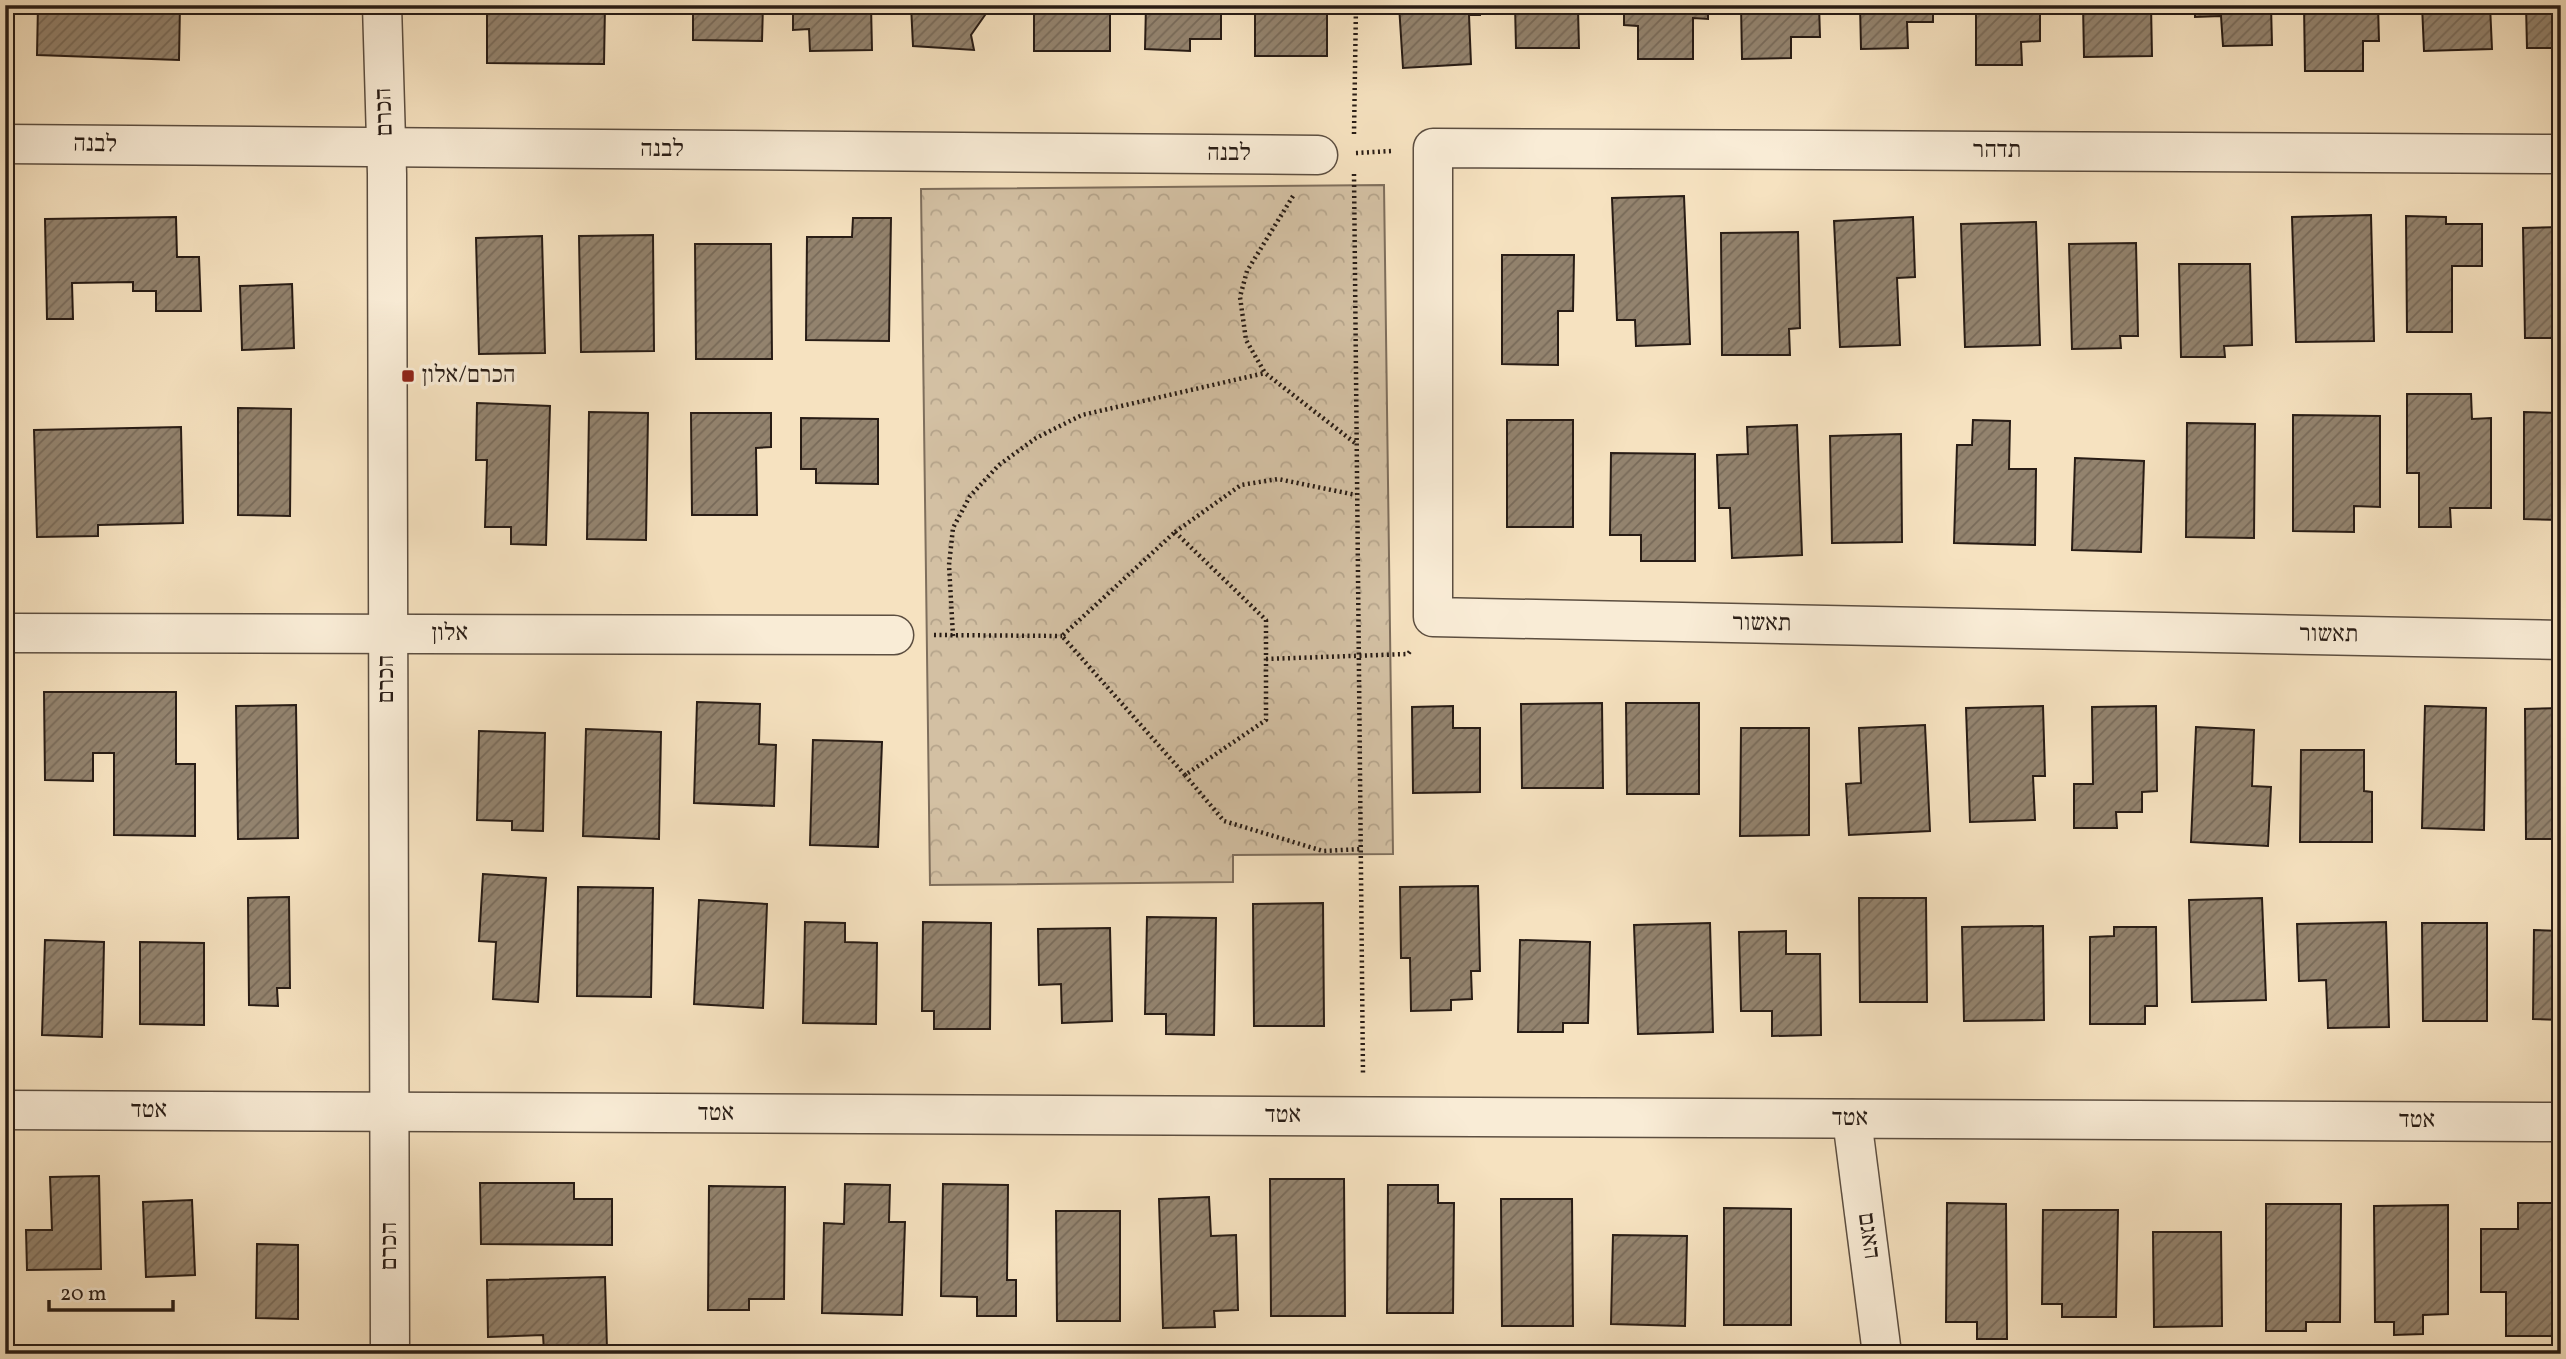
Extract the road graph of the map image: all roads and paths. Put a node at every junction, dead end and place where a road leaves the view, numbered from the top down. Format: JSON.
{"nodes":[{"id":1,"x":382,"y":5,"type":"edge"},
{"id":2,"x":1356,"y":5,"type":"edge"},
{"id":3,"x":5,"y":144,"type":"edge"},
{"id":4,"x":386,"y":147,"type":"junction"},
{"id":5,"x":1433,"y":148,"type":"junction"},
{"id":6,"x":1336,"y":154,"type":"junction"},
{"id":7,"x":2561,"y":154,"type":"edge"},
{"id":8,"x":1265,"y":373,"type":"junction"},
{"id":9,"x":1355,"y":444,"type":"junction"},
{"id":10,"x":1356,"y":495,"type":"junction"},
{"id":11,"x":1175,"y":532,"type":"junction"},
{"id":12,"x":1433,"y":617,"type":"junction"},
{"id":13,"x":5,"y":633,"type":"edge"},
{"id":14,"x":387,"y":634,"type":"junction"},
{"id":15,"x":894,"y":635,"type":"joint"},
{"id":16,"x":953,"y":636,"type":"junction"},
{"id":17,"x":1062,"y":636,"type":"junction"},
{"id":18,"x":2561,"y":640,"type":"edge"},
{"id":19,"x":1358,"y":655,"type":"junction"},
{"id":20,"x":1266,"y":659,"type":"junction"},
{"id":21,"x":1185,"y":775,"type":"junction"},
{"id":22,"x":1361,"y":849,"type":"junction"},
{"id":23,"x":5,"y":1110,"type":"edge"},
{"id":24,"x":389,"y":1112,"type":"junction"},
{"id":25,"x":1363,"y":1117,"type":"junction"},
{"id":26,"x":1852,"y":1119,"type":"junction"},
{"id":27,"x":2561,"y":1122,"type":"edge"},
{"id":28,"x":390,"y":1354,"type":"edge"},
{"id":29,"x":1882,"y":1354,"type":"edge"}],
"edges":[{"from":1,"to":4,"type":"street","name":"הכרם"},
{"from":2,"to":6,"type":"path"},
{"from":3,"to":4,"type":"street","name":"לבנה"},
{"from":4,"to":6,"type":"street","name":"לבנה"},
{"from":4,"to":14,"type":"street","name":"הכרם"},
{"from":5,"to":6,"type":"path"},
{"from":5,"to":7,"type":"street","name":"תדהר"},
{"from":5,"to":12,"type":"street"},
{"from":6,"to":8,"type":"path"},
{"from":6,"to":9,"type":"path"},
{"from":8,"to":9,"type":"path"},
{"from":8,"to":16,"type":"path"},
{"from":9,"to":10,"type":"path"},
{"from":10,"to":11,"type":"path"},
{"from":10,"to":19,"type":"path"},
{"from":11,"to":17,"type":"path"},
{"from":11,"to":20,"type":"path"},
{"from":12,"to":18,"type":"street","name":"תאשור"},
{"from":12,"to":19,"type":"path"},
{"from":13,"to":14,"type":"street","name":"אלון"},
{"from":14,"to":15,"type":"street","name":"אלון"},
{"from":14,"to":24,"type":"street","name":"הכרם"},
{"from":15,"to":16,"type":"path"},
{"from":16,"to":17,"type":"path"},
{"from":17,"to":21,"type":"path"},
{"from":19,"to":20,"type":"path"},
{"from":19,"to":22,"type":"path"},
{"from":20,"to":21,"type":"path"},
{"from":21,"to":22,"type":"path"},
{"from":22,"to":25,"type":"path"},
{"from":23,"to":24,"type":"street","name":"אטד"},
{"from":24,"to":25,"type":"street","name":"אטד"},
{"from":24,"to":28,"type":"street","name":"הכרם"},
{"from":25,"to":26,"type":"street","name":"אטד"},
{"from":26,"to":27,"type":"street","name":"אטד"},
{"from":26,"to":29,"type":"street","name":"האגם"}]}
